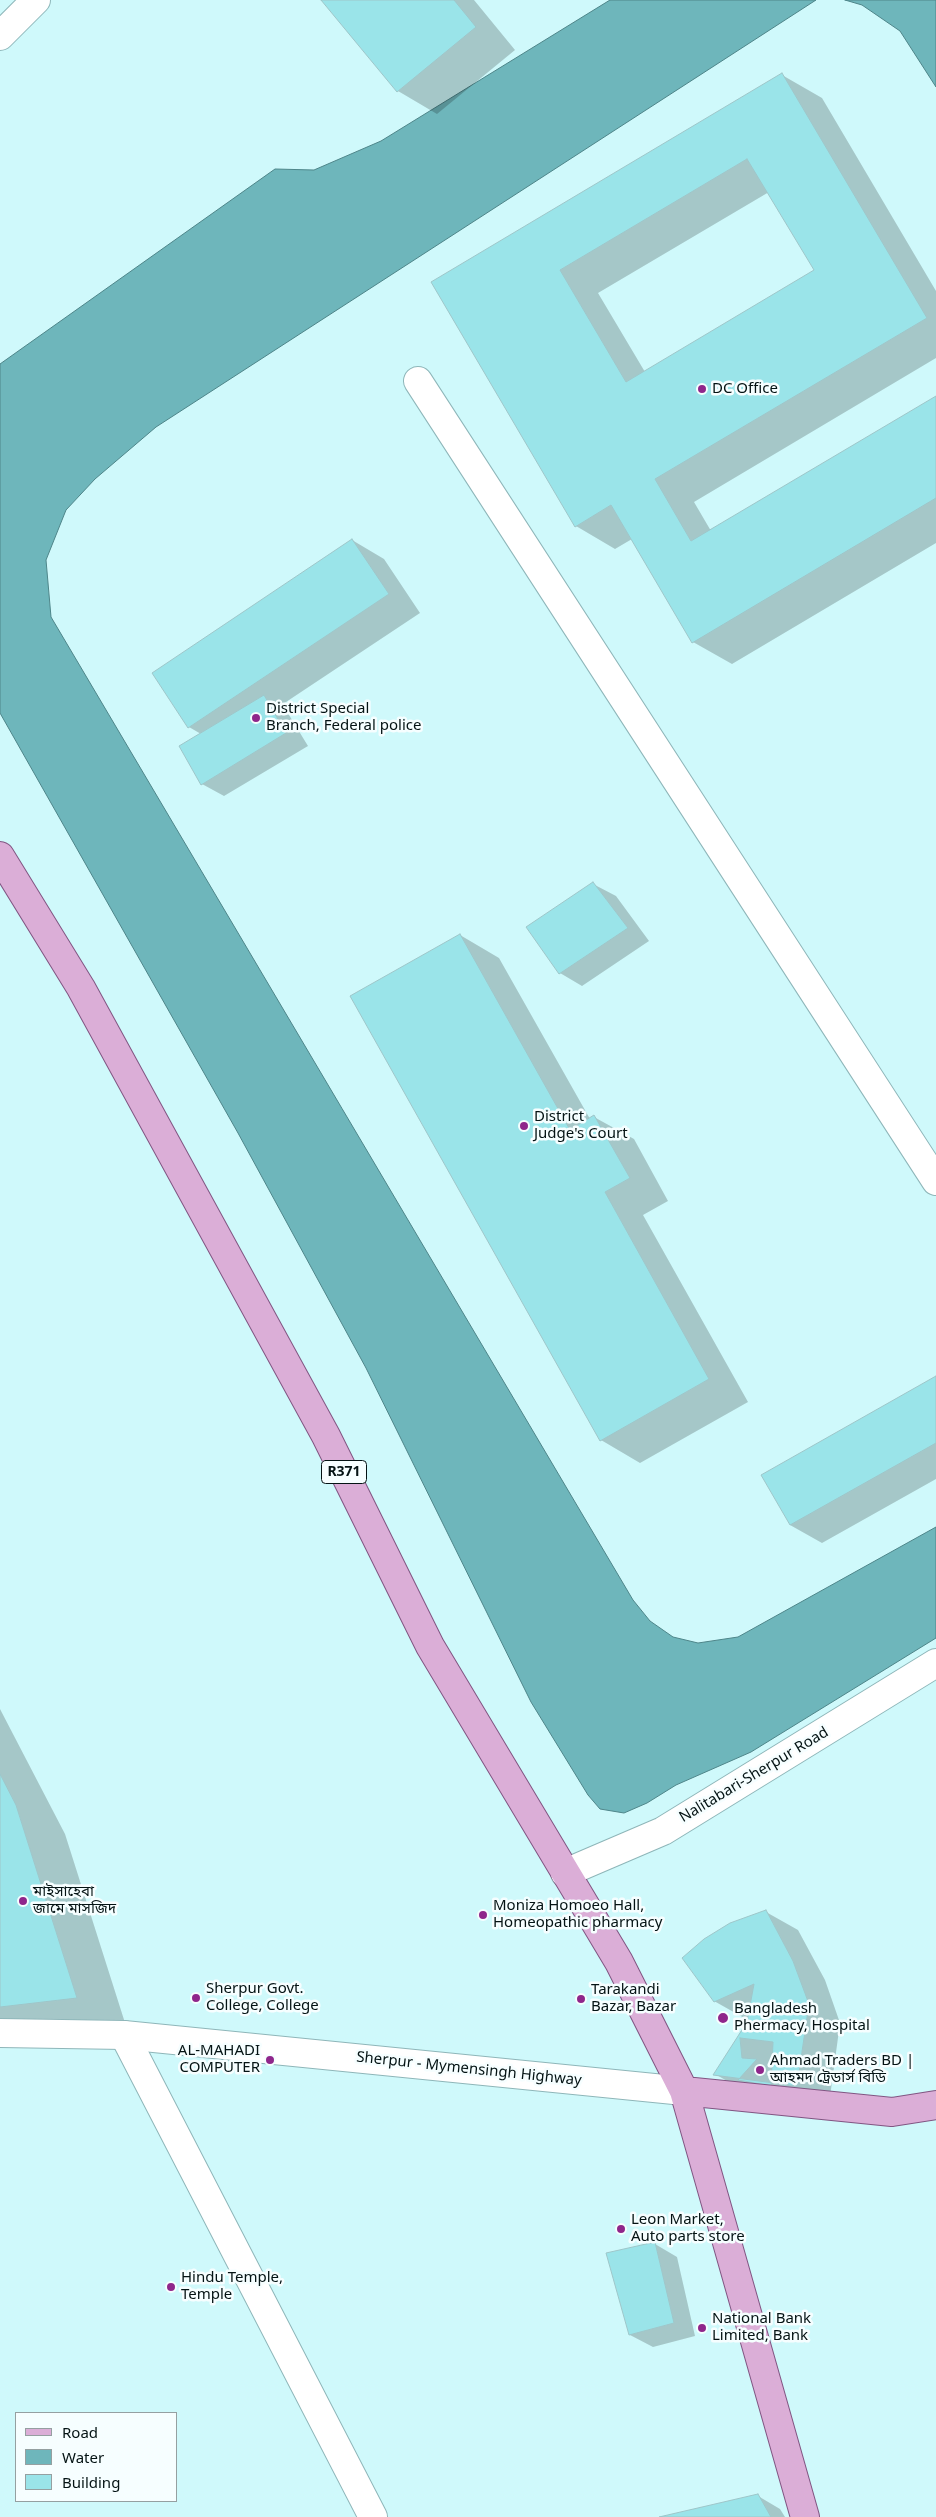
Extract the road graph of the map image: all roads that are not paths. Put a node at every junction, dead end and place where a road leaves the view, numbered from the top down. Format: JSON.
{"nodes":[{"id":1,"x":36,"y":0,"type":"edge"},
{"id":2,"x":0,"y":36,"type":"edge"},
{"id":3,"x":418,"y":381,"type":"dead end"},
{"id":4,"x":0,"y":856,"type":"edge"},
{"id":5,"x":936,"y":1181,"type":"edge"},
{"id":6,"x":936,"y":1663,"type":"edge"},
{"id":7,"x":565,"y":1873,"type":"junction"},
{"id":8,"x":0,"y":2033,"type":"edge"},
{"id":9,"x":124,"y":2034,"type":"junction"},
{"id":10,"x":684,"y":2091,"type":"junction"},
{"id":11,"x":936,"y":2105,"type":"edge"},
{"id":12,"x":373,"y":2517,"type":"edge"},
{"id":13,"x":805,"y":2517,"type":"edge"}],
"edges":[{"from":1,"to":2,"type":"street"},
{"from":3,"to":5,"type":"street"},
{"from":4,"to":7,"type":"main road","number":"R371"},
{"from":6,"to":7,"type":"street","name":"Nalitabari-Sherpur Road"},
{"from":7,"to":10,"type":"main road","number":"R371"},
{"from":8,"to":9,"type":"street","name":"Sherpur - Mymensingh Highway"},
{"from":9,"to":10,"type":"street","name":"Sherpur - Mymensingh Highway"},
{"from":9,"to":12,"type":"street"},
{"from":10,"to":11,"type":"main road","name":"Sherpur - Mymensingh Highway"},
{"from":10,"to":13,"type":"main road"}]}
